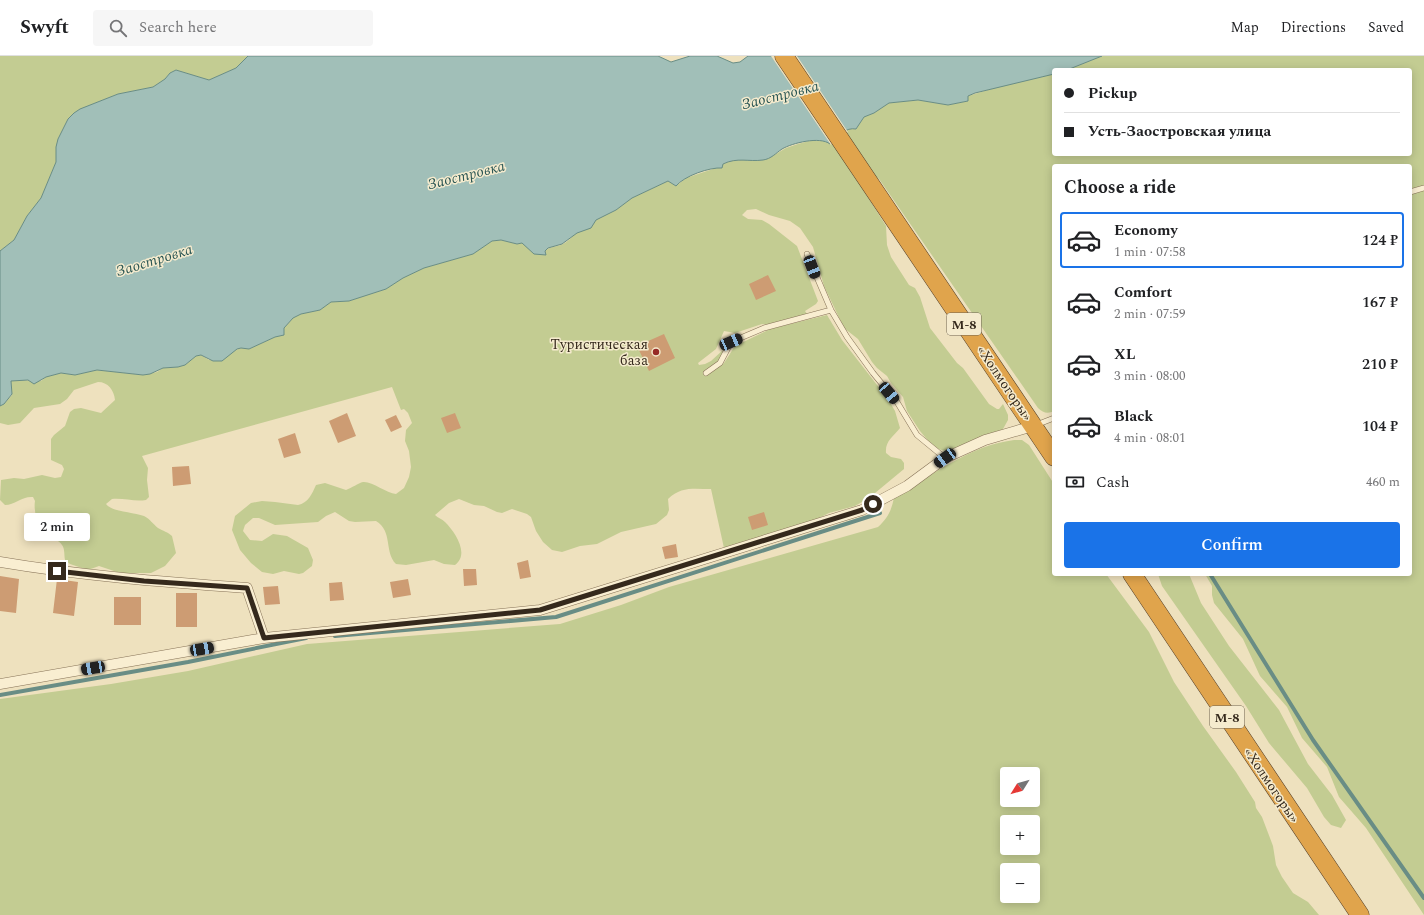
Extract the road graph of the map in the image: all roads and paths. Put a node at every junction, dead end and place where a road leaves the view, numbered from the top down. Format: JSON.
{"nodes":[{"id":1,"x":784,"y":56,"type":"edge"},
{"id":2,"x":1424,"y":188,"type":"edge"},
{"id":3,"x":1412,"y":191,"type":"edge"},
{"id":4,"x":807,"y":254,"type":"dead end"},
{"id":5,"x":831,"y":310,"type":"junction"},
{"id":6,"x":706,"y":373,"type":"dead end"},
{"id":7,"x":1052,"y":419,"type":"edge"},
{"id":8,"x":1033,"y":426,"type":"junction"},
{"id":9,"x":1052,"y":454,"type":"edge"},
{"id":10,"x":945,"y":458,"type":"junction"},
{"id":11,"x":0,"y":562,"type":"edge"},
{"id":12,"x":1133,"y":576,"type":"edge"},
{"id":13,"x":264,"y":638,"type":"junction"},
{"id":14,"x":0,"y":684,"type":"edge"},
{"id":15,"x":1360,"y":915,"type":"edge"}],
"edges":[{"from":1,"to":8,"type":"highway","name":"«Холмогоры»","number":"М-8"},
{"from":2,"to":3,"type":"lane"},
{"from":4,"to":5,"type":"lane"},
{"from":5,"to":6,"type":"lane"},
{"from":5,"to":10,"type":"lane"},
{"from":7,"to":8,"type":"lane"},
{"from":8,"to":9,"type":"highway","name":"«Холмогоры»","number":"М-8"},
{"from":8,"to":10,"type":"street"},
{"from":10,"to":13,"type":"street"},
{"from":11,"to":13,"type":"street"},
{"from":12,"to":15,"type":"highway","name":"«Холмогоры»","number":"М-8"},
{"from":13,"to":14,"type":"street"}]}
